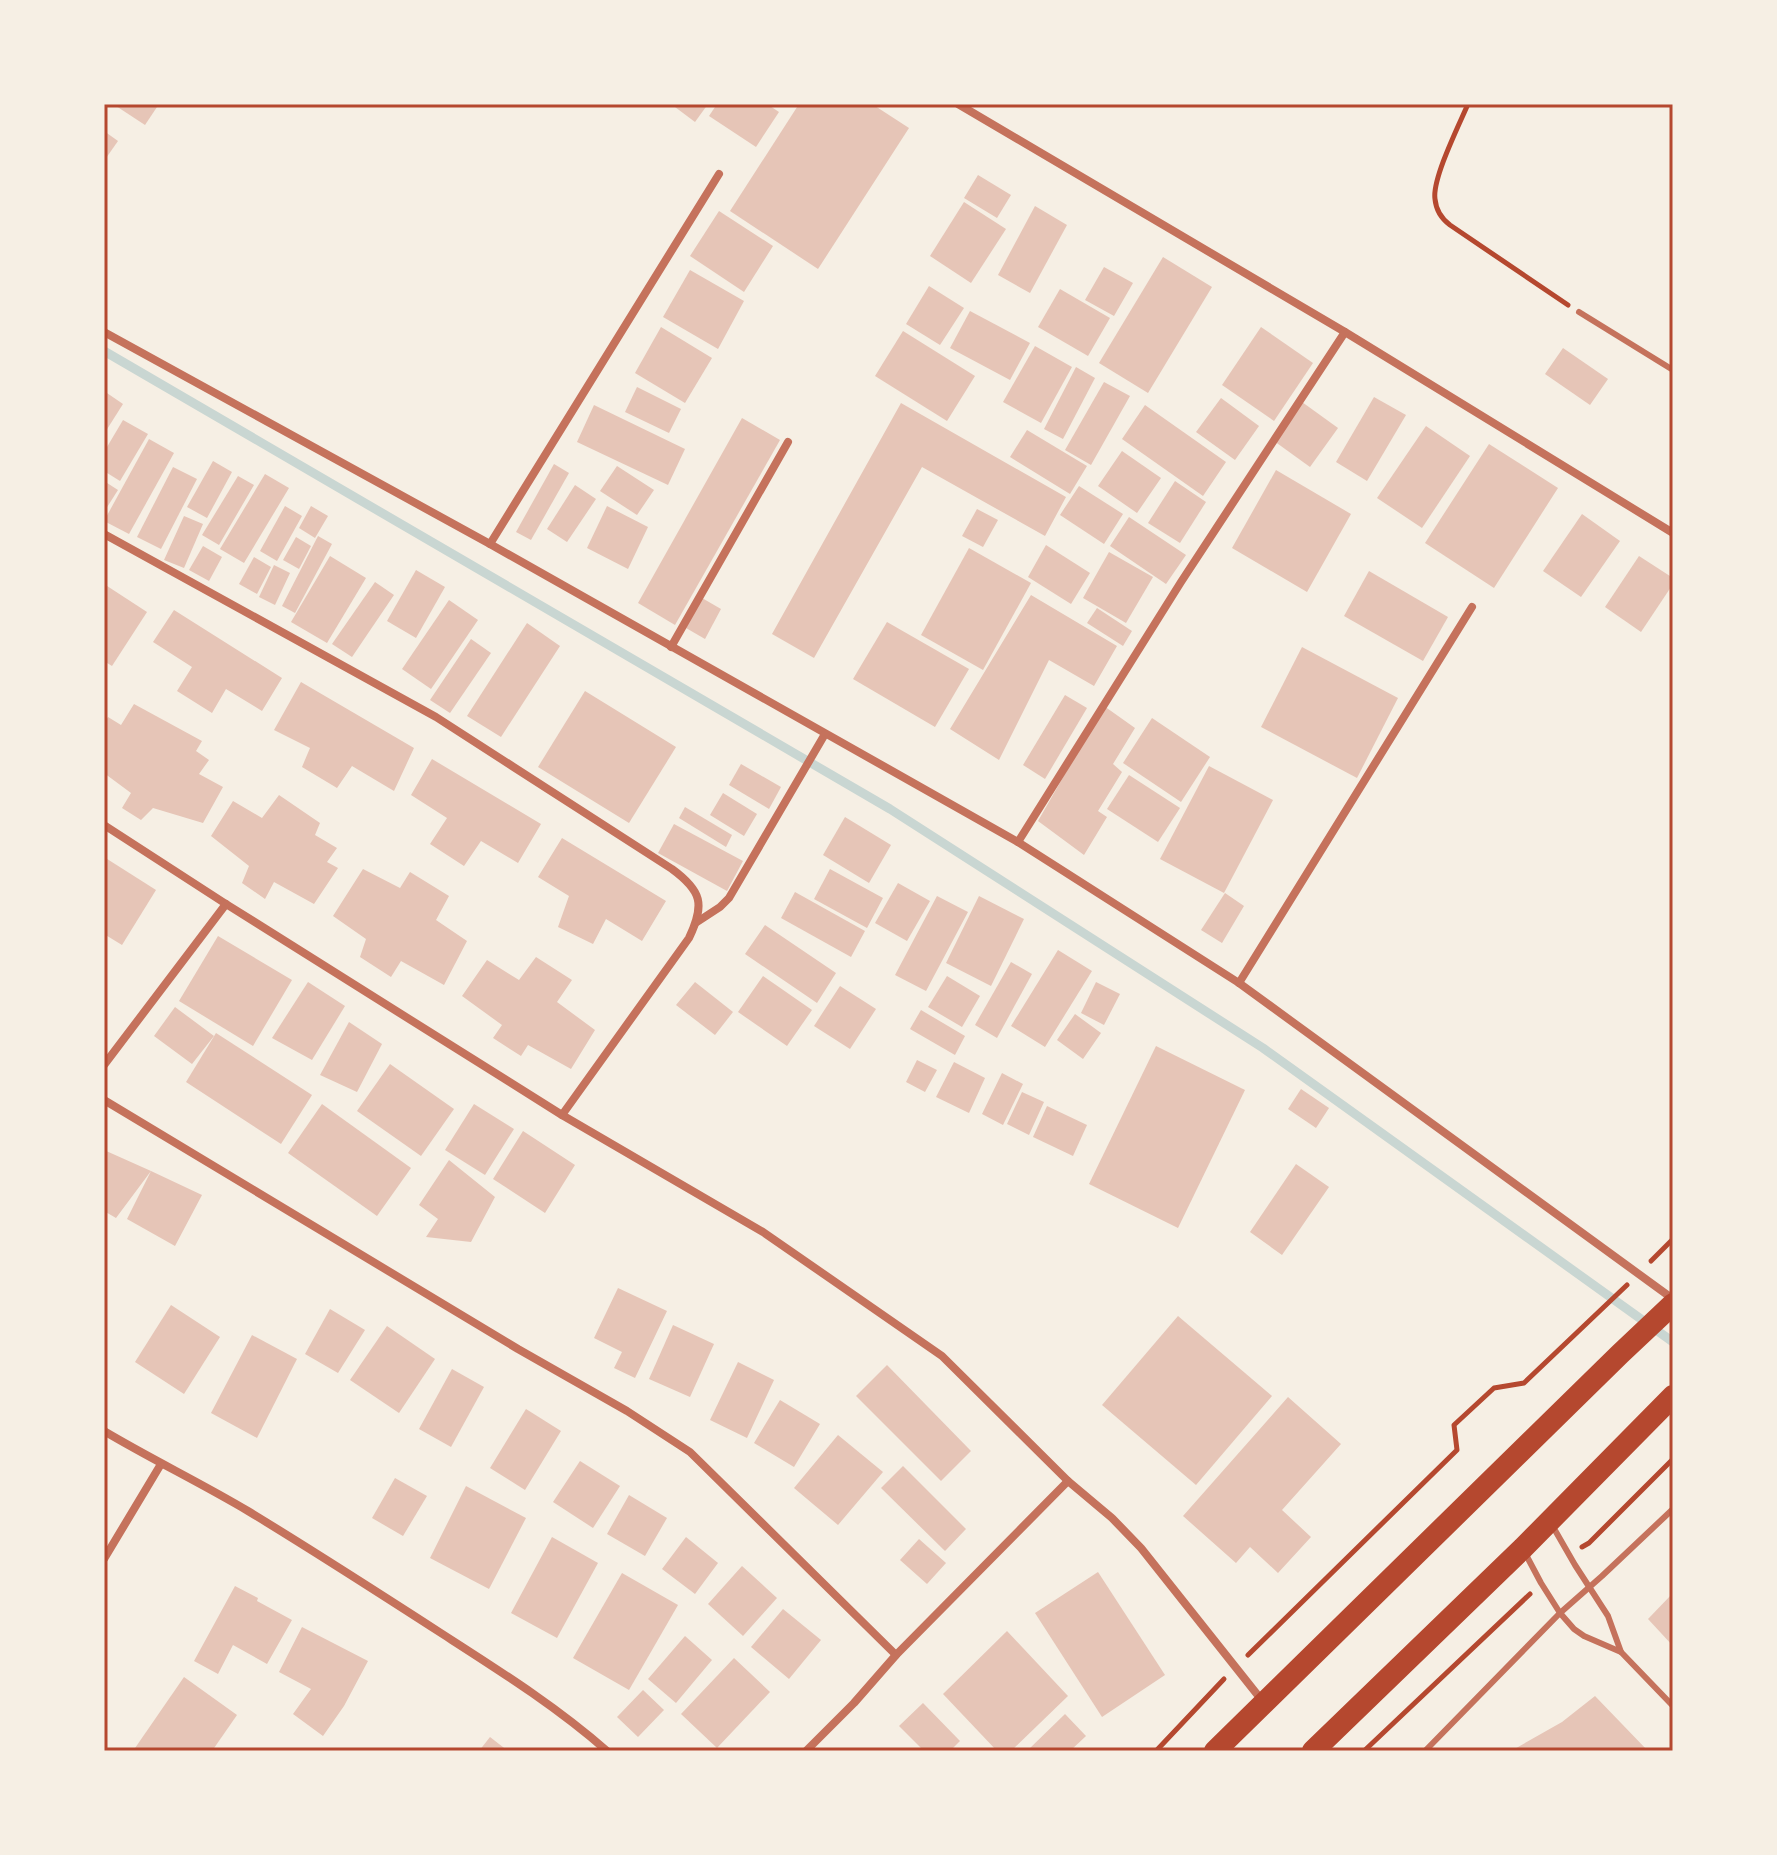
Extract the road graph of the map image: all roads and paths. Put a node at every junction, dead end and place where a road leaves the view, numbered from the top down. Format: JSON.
{"nodes":[{"id":1,"x":958,"y":104,"type":"edge"},
{"id":2,"x":1468,"y":104,"type":"edge"},
{"id":3,"x":719,"y":174,"type":"dead end"},
{"id":4,"x":1579,"y":312,"type":"joint"},
{"id":5,"x":104,"y":332,"type":"edge"},
{"id":6,"x":1345,"y":332,"type":"junction"},
{"id":7,"x":1673,"y":370,"type":"edge"},
{"id":8,"x":788,"y":442,"type":"dead end"},
{"id":9,"x":1673,"y":533,"type":"edge"},
{"id":10,"x":104,"y":534,"type":"edge"},
{"id":11,"x":490,"y":544,"type":"junction"},
{"id":12,"x":1472,"y":607,"type":"dead end"},
{"id":13,"x":671,"y":647,"type":"junction"},
{"id":14,"x":825,"y":734,"type":"junction"},
{"id":15,"x":104,"y":825,"type":"edge"},
{"id":16,"x":1018,"y":842,"type":"junction"},
{"id":17,"x":226,"y":904,"type":"junction"},
{"id":18,"x":697,"y":922,"type":"junction"},
{"id":19,"x":1239,"y":983,"type":"junction"},
{"id":20,"x":104,"y":1065,"type":"edge"},
{"id":21,"x":104,"y":1100,"type":"edge"},
{"id":22,"x":562,"y":1115,"type":"junction"},
{"id":23,"x":1673,"y":1239,"type":"edge"},
{"id":24,"x":1638,"y":1274,"type":"junction"},
{"id":25,"x":1627,"y":1285,"type":"dead end"},
{"id":26,"x":1671,"y":1305,"type":"edge"},
{"id":27,"x":1673,"y":1396,"type":"edge"},
{"id":28,"x":104,"y":1431,"type":"edge"},
{"id":29,"x":1673,"y":1459,"type":"edge"},
{"id":30,"x":161,"y":1464,"type":"junction"},
{"id":31,"x":1068,"y":1481,"type":"junction"},
{"id":32,"x":1673,"y":1509,"type":"edge"},
{"id":33,"x":1550,"y":1521,"type":"junction"},
{"id":34,"x":1589,"y":1543,"type":"dead end"},
{"id":35,"x":1523,"y":1548,"type":"junction"},
{"id":36,"x":104,"y":1559,"type":"edge"},
{"id":37,"x":1541,"y":1583,"type":"junction"},
{"id":38,"x":1590,"y":1586,"type":"junction"},
{"id":39,"x":1560,"y":1613,"type":"junction"},
{"id":40,"x":1621,"y":1652,"type":"junction"},
{"id":41,"x":896,"y":1655,"type":"junction"},
{"id":42,"x":1235,"y":1667,"type":"junction"},
{"id":43,"x":1264,"y":1704,"type":"junction"},
{"id":44,"x":1673,"y":1706,"type":"edge"},
{"id":45,"x":607,"y":1751,"type":"edge"},
{"id":46,"x":806,"y":1751,"type":"edge"},
{"id":47,"x":1156,"y":1751,"type":"edge"},
{"id":48,"x":1215,"y":1751,"type":"edge"},
{"id":49,"x":1313,"y":1751,"type":"edge"},
{"id":50,"x":1364,"y":1751,"type":"edge"},
{"id":51,"x":1425,"y":1751,"type":"edge"}],
"edges":[{"from":1,"to":6,"type":"street"},
{"from":2,"to":4,"type":"path"},
{"from":3,"to":11,"type":"street"},
{"from":4,"to":7,"type":"lane"},
{"from":5,"to":11,"type":"street"},
{"from":6,"to":9,"type":"street"},
{"from":6,"to":16,"type":"street"},
{"from":8,"to":13,"type":"street"},
{"from":10,"to":18,"type":"street"},
{"from":11,"to":13,"type":"street"},
{"from":12,"to":19,"type":"street"},
{"from":13,"to":14,"type":"street"},
{"from":14,"to":16,"type":"street"},
{"from":14,"to":18,"type":"street"},
{"from":15,"to":17,"type":"street"},
{"from":16,"to":19,"type":"street"},
{"from":17,"to":20,"type":"street"},
{"from":17,"to":22,"type":"street"},
{"from":18,"to":22,"type":"street"},
{"from":19,"to":24,"type":"street"},
{"from":21,"to":41,"type":"street"},
{"from":22,"to":31,"type":"street"},
{"from":23,"to":24,"type":"path"},
{"from":24,"to":26,"type":"street"},
{"from":25,"to":42,"type":"path"},
{"from":26,"to":43,"type":"highway"},
{"from":27,"to":33,"type":"highway"},
{"from":28,"to":30,"type":"street"},
{"from":29,"to":34,"type":"path"},
{"from":30,"to":36,"type":"street"},
{"from":30,"to":45,"type":"street"},
{"from":31,"to":41,"type":"street"},
{"from":31,"to":42,"type":"street"},
{"from":32,"to":38,"type":"lane"},
{"from":33,"to":35,"type":"highway"},
{"from":33,"to":38,"type":"lane"},
{"from":35,"to":37,"type":"lane"},
{"from":35,"to":49,"type":"highway"},
{"from":37,"to":39,"type":"lane"},
{"from":37,"to":50,"type":"path"},
{"from":38,"to":39,"type":"lane"},
{"from":38,"to":40,"type":"lane"},
{"from":39,"to":40,"type":"lane"},
{"from":39,"to":51,"type":"lane"},
{"from":40,"to":44,"type":"lane"},
{"from":41,"to":46,"type":"street"},
{"from":42,"to":43,"type":"street"},
{"from":42,"to":47,"type":"path"},
{"from":43,"to":48,"type":"highway"}]}
